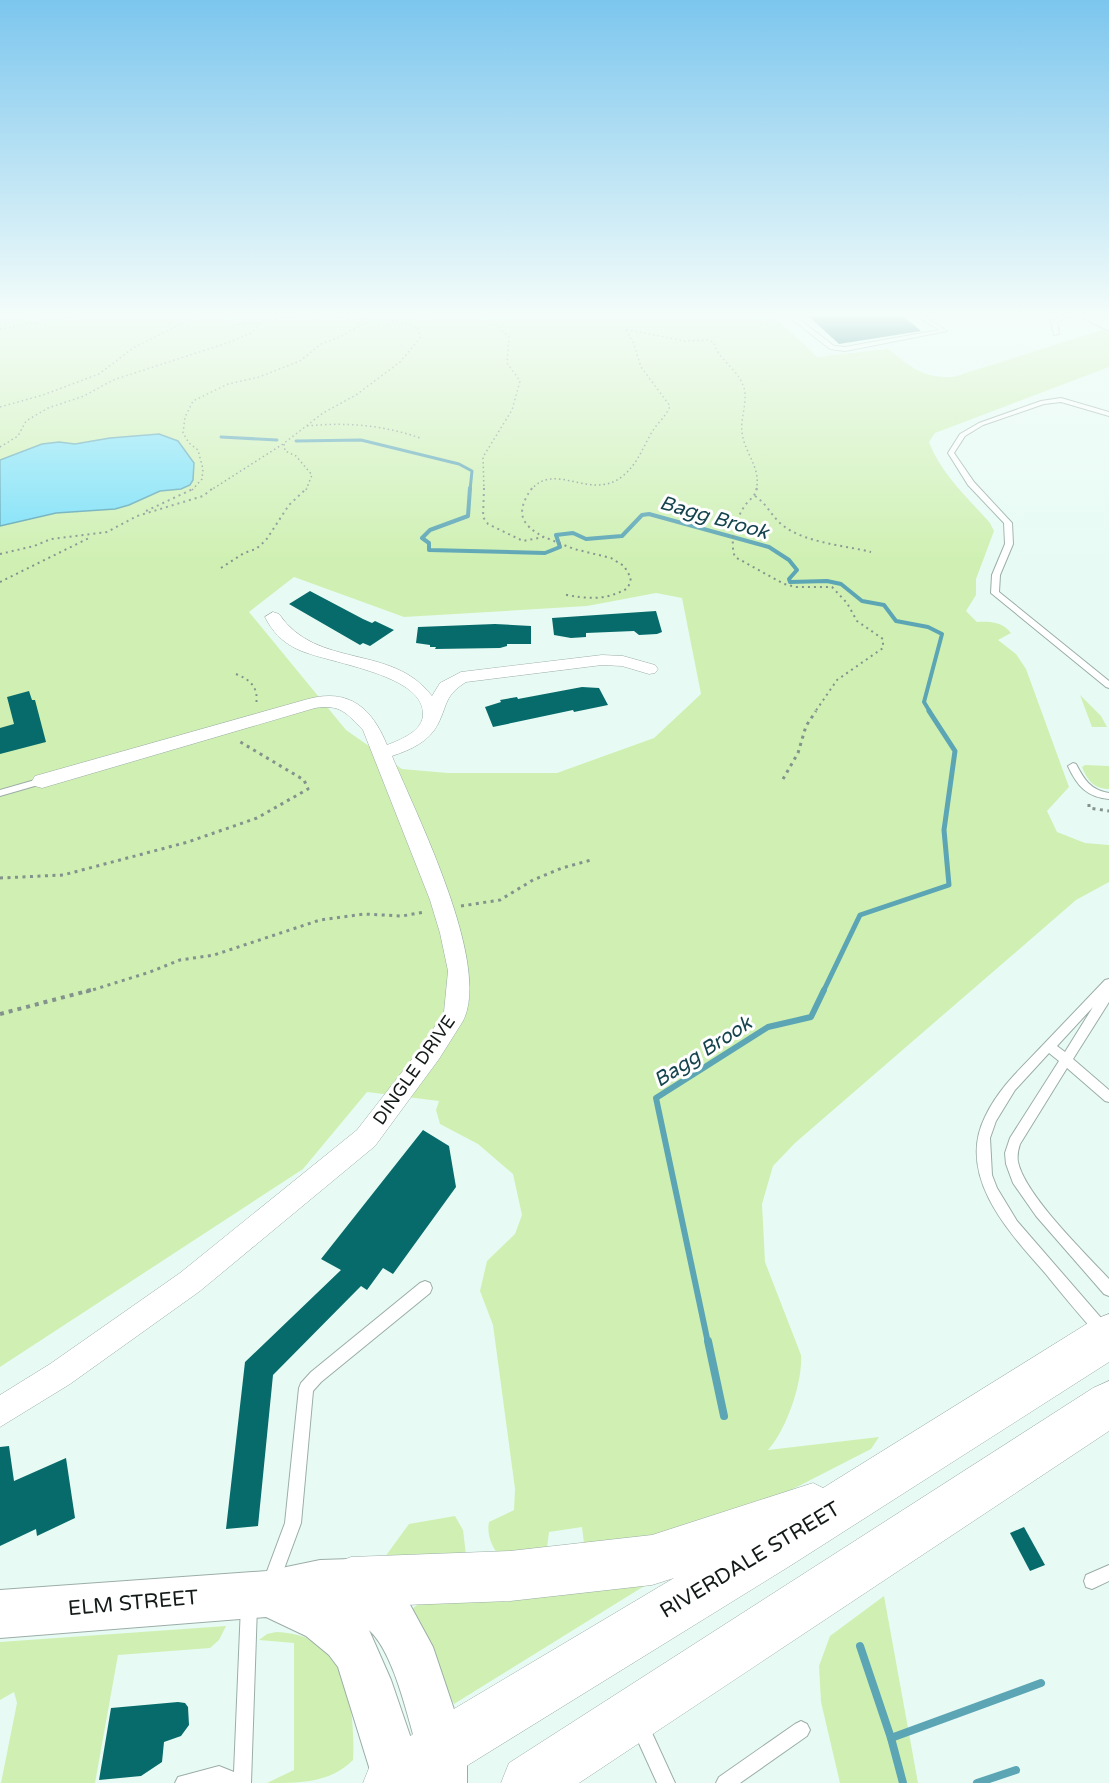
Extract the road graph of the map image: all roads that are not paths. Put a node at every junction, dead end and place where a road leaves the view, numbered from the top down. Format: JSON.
{"nodes":[{"id":1,"x":1109,"y":414,"type":"edge"},
{"id":2,"x":273,"y":617,"type":"dead end"},
{"id":3,"x":649,"y":669,"type":"dead end"},
{"id":4,"x":1109,"y":685,"type":"edge"},
{"id":5,"x":433,"y":711,"type":"junction"},
{"id":6,"x":382,"y":753,"type":"junction"},
{"id":7,"x":1073,"y":766,"type":"dead end"},
{"id":8,"x":42,"y":781,"type":"joint"},
{"id":9,"x":0,"y":793,"type":"edge"},
{"id":10,"x":1109,"y":796,"type":"edge"},
{"id":11,"x":1109,"y":984,"type":"edge"},
{"id":12,"x":1109,"y":992,"type":"edge"},
{"id":13,"x":1049,"y":1046,"type":"junction"},
{"id":14,"x":1066,"y":1061,"type":"junction"},
{"id":15,"x":1109,"y":1097,"type":"edge"},
{"id":16,"x":425,"y":1288,"type":"dead end"},
{"id":17,"x":1109,"y":1289,"type":"edge"},
{"id":18,"x":1109,"y":1337,"type":"edge"},
{"id":19,"x":1109,"y":1404,"type":"edge"},
{"id":20,"x":0,"y":1412,"type":"edge"},
{"id":21,"x":858,"y":1494,"type":"junction"},
{"id":22,"x":1109,"y":1573,"type":"edge"},
{"id":23,"x":1092,"y":1581,"type":"dead end"},
{"id":24,"x":351,"y":1582,"type":"junction"},
{"id":25,"x":258,"y":1594,"type":"junction"},
{"id":26,"x":0,"y":1614,"type":"edge"},
{"id":27,"x":635,"y":1714,"type":"junction"},
{"id":28,"x":801,"y":1730,"type":"dead end"},
{"id":29,"x":414,"y":1775,"type":"edge"},
{"id":30,"x":184,"y":1783,"type":"edge"},
{"id":31,"x":240,"y":1783,"type":"edge"},
{"id":32,"x":529,"y":1783,"type":"edge"},
{"id":33,"x":666,"y":1783,"type":"edge"},
{"id":34,"x":725,"y":1783,"type":"edge"}],
"edges":[{"from":1,"to":4,"type":"lane"},
{"from":2,"to":5,"type":"street"},
{"from":3,"to":5,"type":"street"},
{"from":5,"to":6,"type":"street"},
{"from":6,"to":8,"type":"street","name":"DINGLE DRIVE"},
{"from":6,"to":20,"type":"street","name":"DINGLE DRIVE"},
{"from":7,"to":10,"type":"lane"},
{"from":8,"to":9,"type":"lane"},
{"from":11,"to":13,"type":"lane"},
{"from":12,"to":14,"type":"lane"},
{"from":13,"to":14,"type":"lane"},
{"from":13,"to":18,"type":"lane"},
{"from":14,"to":15,"type":"lane"},
{"from":14,"to":17,"type":"lane"},
{"from":16,"to":25,"type":"lane"},
{"from":18,"to":21,"type":"main road","name":"RIVERDALE STREET"},
{"from":19,"to":27,"type":"main road"},
{"from":21,"to":24,"type":"main road"},
{"from":21,"to":29,"type":"main road","name":"RIVERDALE STREET"},
{"from":22,"to":23,"type":"lane"},
{"from":24,"to":25,"type":"main road","name":"ELM STREET"},
{"from":24,"to":29,"type":"main road"},
{"from":25,"to":26,"type":"main road","name":"ELM STREET"},
{"from":25,"to":29,"type":"main road","name":"ELM STREET"},
{"from":25,"to":31,"type":"lane"},
{"from":27,"to":32,"type":"main road"},
{"from":27,"to":33,"type":"lane"},
{"from":28,"to":34,"type":"lane"},
{"from":30,"to":31,"type":"lane"}]}
